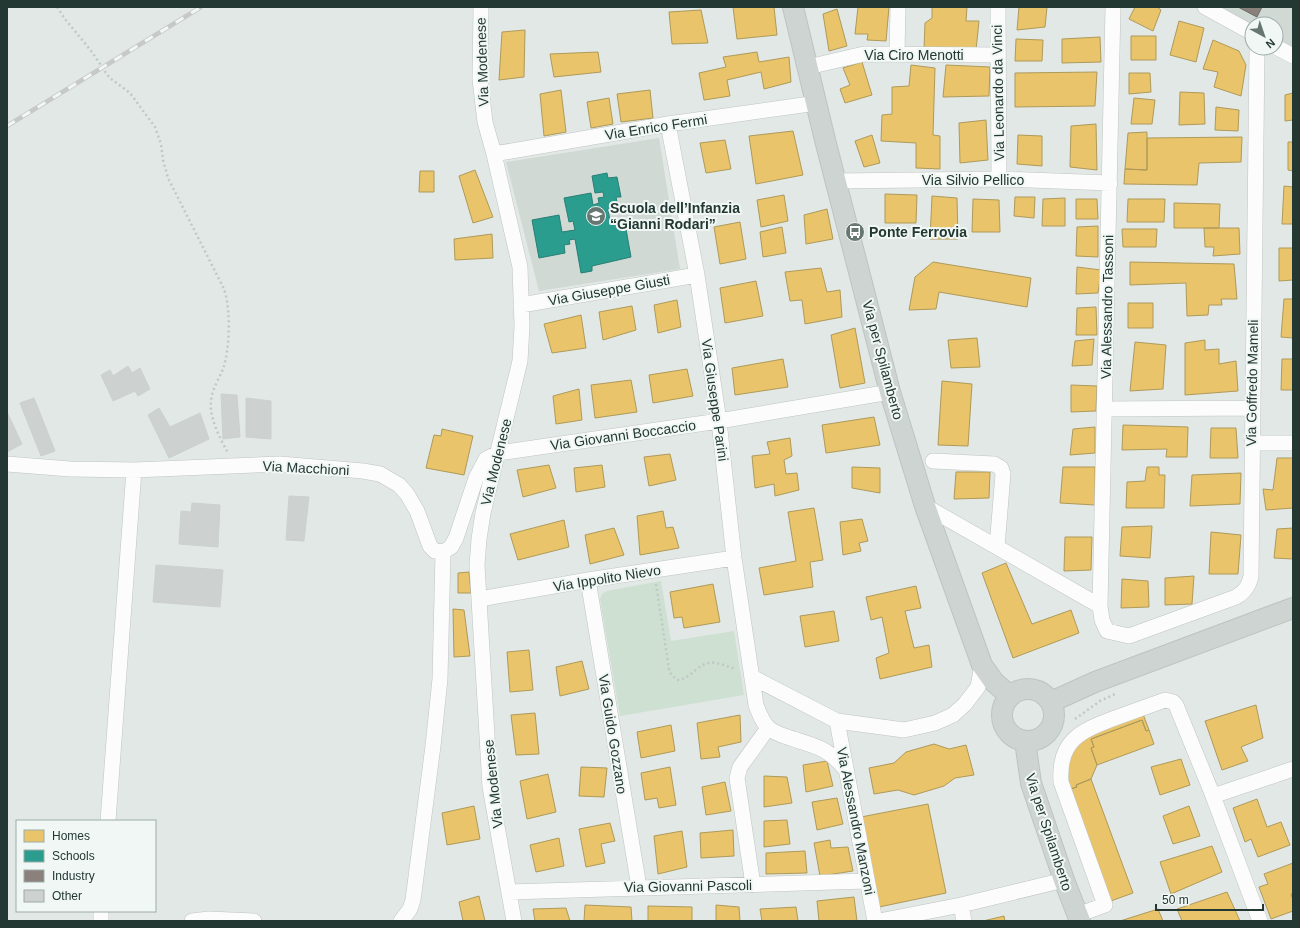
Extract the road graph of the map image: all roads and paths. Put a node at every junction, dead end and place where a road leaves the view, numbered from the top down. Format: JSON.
{"nodes":[{"id":1,"x":57,"y":7,"type":"edge"},
{"id":2,"x":481,"y":7,"type":"edge"},
{"id":3,"x":793,"y":7,"type":"edge"},
{"id":4,"x":898,"y":7,"type":"edge"},
{"id":5,"x":998,"y":7,"type":"edge"},
{"id":6,"x":1113,"y":7,"type":"edge"},
{"id":7,"x":1205,"y":7,"type":"edge"},
{"id":8,"x":1244,"y":29,"type":"edge"},
{"id":9,"x":1284,"y":51,"type":"edge"},
{"id":10,"x":897,"y":54,"type":"junction"},
{"id":11,"x":998,"y":55,"type":"junction"},
{"id":12,"x":1257,"y":56,"type":"edge"},
{"id":13,"x":1293,"y":56,"type":"edge"},
{"id":14,"x":808,"y":67,"type":"junction"},
{"id":15,"x":817,"y":103,"type":"junction"},
{"id":16,"x":668,"y":124,"type":"junction"},
{"id":17,"x":494,"y":154,"type":"junction"},
{"id":18,"x":999,"y":179,"type":"junction"},
{"id":19,"x":836,"y":181,"type":"junction"},
{"id":20,"x":1110,"y":183,"type":"junction"},
{"id":21,"x":698,"y":275,"type":"junction"},
{"id":22,"x":521,"y":305,"type":"junction"},
{"id":23,"x":890,"y":392,"type":"junction"},
{"id":24,"x":1252,"y":408,"type":"junction"},
{"id":25,"x":1105,"y":409,"type":"junction"},
{"id":26,"x":719,"y":421,"type":"junction"},
{"id":27,"x":1252,"y":443,"type":"junction"},
{"id":28,"x":1293,"y":443,"type":"edge"},
{"id":29,"x":498,"y":453,"type":"junction"},
{"id":30,"x":933,"y":461,"type":"dead end"},
{"id":31,"x":7,"y":464,"type":"edge"},
{"id":32,"x":234,"y":466,"type":"junction"},
{"id":33,"x":134,"y":470,"type":"junction"},
{"id":34,"x":925,"y":506,"type":"junction"},
{"id":35,"x":997,"y":547,"type":"junction"},
{"id":36,"x":443,"y":552,"type":"junction"},
{"id":37,"x":734,"y":558,"type":"junction"},
{"id":38,"x":654,"y":570,"type":"junction"},
{"id":39,"x":588,"y":580,"type":"junction"},
{"id":40,"x":480,"y":599,"type":"junction"},
{"id":41,"x":1100,"y":606,"type":"junction"},
{"id":42,"x":1293,"y":608,"type":"edge"},
{"id":43,"x":1128,"y":636,"type":"joint"},
{"id":44,"x":982,"y":665,"type":"junction"},
{"id":45,"x":752,"y":677,"type":"junction"},
{"id":46,"x":1010,"y":696,"type":"junction"},
{"id":47,"x":1051,"y":702,"type":"junction"},
{"id":48,"x":837,"y":721,"type":"junction"},
{"id":49,"x":768,"y":728,"type":"junction"},
{"id":50,"x":1025,"y":741,"type":"junction"},
{"id":51,"x":1293,"y":769,"type":"edge"},
{"id":52,"x":846,"y":770,"type":"junction"},
{"id":53,"x":1213,"y":796,"type":"junction"},
{"id":54,"x":108,"y":820,"type":"edge"},
{"id":55,"x":1064,"y":880,"type":"junction"},
{"id":56,"x":867,"y":881,"type":"junction"},
{"id":57,"x":753,"y":885,"type":"junction"},
{"id":58,"x":638,"y":887,"type":"junction"},
{"id":59,"x":509,"y":892,"type":"junction"},
{"id":60,"x":961,"y":905,"type":"junction"},
{"id":61,"x":1078,"y":918,"type":"edge"},
{"id":62,"x":192,"y":921,"type":"edge"},
{"id":63,"x":254,"y":921,"type":"edge"},
{"id":64,"x":401,"y":921,"type":"edge"},
{"id":65,"x":514,"y":921,"type":"edge"},
{"id":66,"x":875,"y":921,"type":"edge"},
{"id":67,"x":879,"y":921,"type":"edge"},
{"id":68,"x":964,"y":921,"type":"edge"},
{"id":69,"x":1260,"y":921,"type":"edge"}],
"edges":[{"from":1,"to":32,"type":"path"},
{"from":2,"to":17,"type":"street","name":"Via Modenese"},
{"from":3,"to":14,"type":"main road","name":"Via per Spilamberto"},
{"from":4,"to":10,"type":"street"},
{"from":5,"to":11,"type":"street","name":"Via Leonardo da Vinci"},
{"from":6,"to":20,"type":"street","name":"Via Alessandro Tassoni"},
{"from":7,"to":8,"type":"street"},
{"from":9,"to":13,"type":"street"},
{"from":10,"to":11,"type":"street","name":"Via Ciro Menotti"},
{"from":10,"to":14,"type":"street","name":"Via Ciro Menotti"},
{"from":11,"to":18,"type":"street","name":"Via Leonardo da Vinci"},
{"from":12,"to":24,"type":"street","name":"Via Goffredo Mameli"},
{"from":14,"to":15,"type":"main road","name":"Via per Spilamberto"},
{"from":15,"to":16,"type":"street","name":"Via Enrico Fermi"},
{"from":15,"to":19,"type":"main road","name":"Via per Spilamberto"},
{"from":16,"to":17,"type":"street","name":"Via Enrico Fermi"},
{"from":16,"to":21,"type":"street","name":"Via Giuseppe Parini"},
{"from":17,"to":22,"type":"street","name":"Via Modenese"},
{"from":18,"to":19,"type":"street","name":"Via Silvio Pellico"},
{"from":18,"to":20,"type":"street","name":"Via Silvio Pellico"},
{"from":19,"to":23,"type":"main road","name":"Via per Spilamberto"},
{"from":20,"to":25,"type":"street","name":"Via Alessandro Tassoni"},
{"from":21,"to":22,"type":"street","name":"Via Giuseppe Giusti"},
{"from":21,"to":26,"type":"street","name":"Via Giuseppe Parini"},
{"from":22,"to":29,"type":"street","name":"Via Modenese"},
{"from":23,"to":26,"type":"street","name":"Via Giovanni Boccaccio"},
{"from":23,"to":34,"type":"main road","name":"Via per Spilamberto"},
{"from":24,"to":25,"type":"street"},
{"from":24,"to":27,"type":"street","name":"Via Goffredo Mameli"},
{"from":25,"to":41,"type":"street","name":"Via Alessandro Tassoni"},
{"from":26,"to":29,"type":"street","name":"Via Giovanni Boccaccio"},
{"from":26,"to":37,"type":"street","name":"Via Giuseppe Parini"},
{"from":27,"to":28,"type":"street"},
{"from":27,"to":43,"type":"street","name":"Via Goffredo Mameli"},
{"from":29,"to":36,"type":"street"},
{"from":29,"to":40,"type":"street","name":"Via Modenese"},
{"from":30,"to":35,"type":"street"},
{"from":31,"to":33,"type":"street","name":"Via Macchioni"},
{"from":32,"to":33,"type":"street","name":"Via Macchioni"},
{"from":32,"to":36,"type":"street","name":"Via Macchioni"},
{"from":33,"to":54,"type":"street"},
{"from":34,"to":35,"type":"street"},
{"from":34,"to":44,"type":"main road","name":"Via per Spilamberto"},
{"from":35,"to":41,"type":"street"},
{"from":36,"to":64,"type":"street"},
{"from":37,"to":38,"type":"street","name":"Via Ippolito Nievo"},
{"from":37,"to":45,"type":"street","name":"Via Giuseppe Parini"},
{"from":38,"to":39,"type":"street","name":"Via Ippolito Nievo"},
{"from":38,"to":45,"type":"path"},
{"from":39,"to":40,"type":"street","name":"Via Ippolito Nievo"},
{"from":39,"to":58,"type":"street","name":"Via Guido Gozzano"},
{"from":40,"to":59,"type":"street","name":"Via Modenese"},
{"from":41,"to":43,"type":"street","name":"Via Alessandro Tassoni"},
{"from":42,"to":47,"type":"main road"},
{"from":44,"to":46,"type":"main road","name":"Via per Spilamberto"},
{"from":44,"to":48,"type":"street"},
{"from":45,"to":48,"type":"street"},
{"from":45,"to":49,"type":"street","name":"Via Giuseppe Parini"},
{"from":46,"to":47,"type":"main road"},
{"from":46,"to":50,"type":"main road"},
{"from":47,"to":50,"type":"main road"},
{"from":48,"to":52,"type":"street","name":"Via Alessandro Manzoni"},
{"from":49,"to":52,"type":"street"},
{"from":49,"to":57,"type":"street"},
{"from":50,"to":55,"type":"main road","name":"Via per Spilamberto"},
{"from":51,"to":53,"type":"street"},
{"from":52,"to":56,"type":"street","name":"Via Alessandro Manzoni"},
{"from":53,"to":61,"type":"street"},
{"from":53,"to":69,"type":"street"},
{"from":55,"to":60,"type":"street"},
{"from":55,"to":61,"type":"main road","name":"Via per Spilamberto"},
{"from":56,"to":57,"type":"street","name":"Via Giovanni Pascoli"},
{"from":56,"to":66,"type":"street","name":"Via Alessandro Manzoni"},
{"from":57,"to":58,"type":"street","name":"Via Giovanni Pascoli"},
{"from":58,"to":59,"type":"street","name":"Via Giovanni Pascoli"},
{"from":59,"to":65,"type":"street","name":"Via Modenese"},
{"from":60,"to":67,"type":"street"},
{"from":60,"to":68,"type":"street"},
{"from":62,"to":63,"type":"street"}]}
